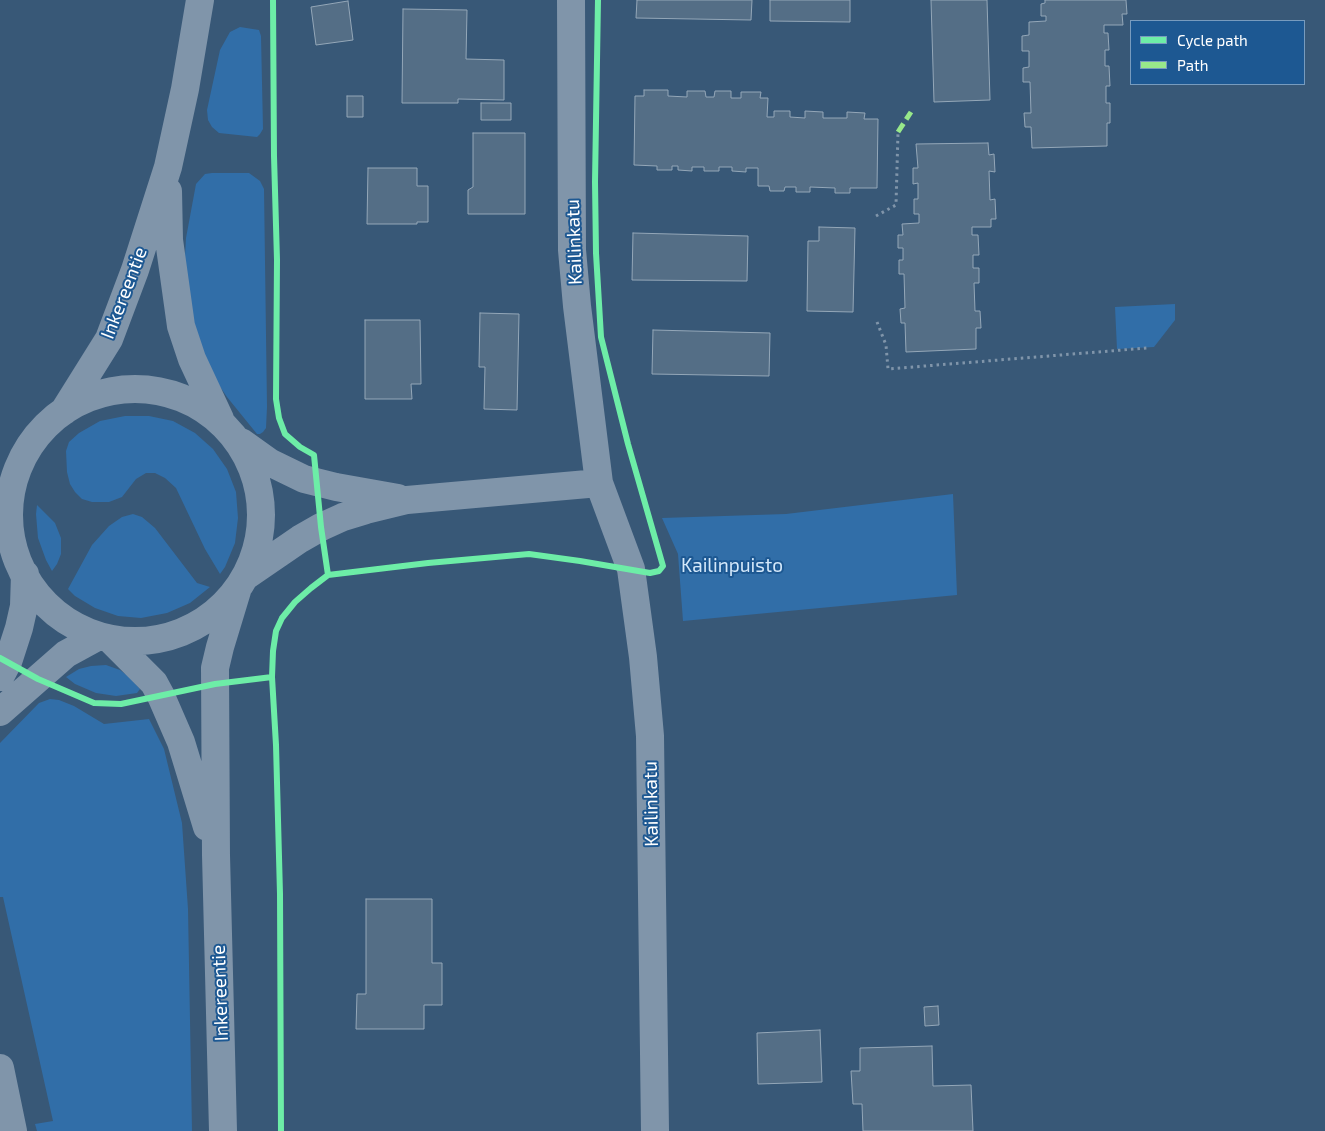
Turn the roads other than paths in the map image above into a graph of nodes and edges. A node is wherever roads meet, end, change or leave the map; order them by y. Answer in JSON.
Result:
{"nodes":[{"id":1,"x":200,"y":0,"type":"edge"},
{"id":2,"x":571,"y":0,"type":"edge"},
{"id":3,"x":168,"y":167,"type":"junction"},
{"id":4,"x":64,"y":411,"type":"junction"},
{"id":5,"x":42,"y":431,"type":"junction"},
{"id":6,"x":230,"y":431,"type":"junction"},
{"id":7,"x":0,"y":464,"type":"edge"},
{"id":8,"x":599,"y":483,"type":"junction"},
{"id":9,"x":407,"y":500,"type":"junction"},
{"id":10,"x":14,"y":561,"type":"edge"},
{"id":11,"x":242,"y":583,"type":"junction"},
{"id":12,"x":104,"y":637,"type":"junction"},
{"id":13,"x":0,"y":678,"type":"edge"},
{"id":14,"x":0,"y":712,"type":"edge"},
{"id":15,"x":216,"y":855,"type":"junction"},
{"id":16,"x":0,"y":1068,"type":"edge"},
{"id":17,"x":13,"y":1131,"type":"edge"},
{"id":18,"x":223,"y":1131,"type":"edge"},
{"id":19,"x":655,"y":1131,"type":"edge"}],
"edges":[{"from":1,"to":3,"type":"street","name":"Inkereentie"},
{"from":2,"to":8,"type":"street","name":"Kailinkatu"},
{"from":3,"to":4,"type":"street","name":"Inkereentie"},
{"from":3,"to":6,"type":"street","name":"Inkereentie"},
{"from":4,"to":5,"type":"street"},
{"from":4,"to":6,"type":"street"},
{"from":5,"to":7,"type":"street"},
{"from":5,"to":10,"type":"street"},
{"from":6,"to":9,"type":"street"},
{"from":6,"to":11,"type":"street","name":"Inkereentie"},
{"from":8,"to":9,"type":"street"},
{"from":8,"to":19,"type":"street","name":"Kailinkatu"},
{"from":9,"to":11,"type":"street"},
{"from":10,"to":12,"type":"street"},
{"from":10,"to":13,"type":"street"},
{"from":11,"to":12,"type":"street"},
{"from":11,"to":15,"type":"street","name":"Inkereentie"},
{"from":12,"to":14,"type":"street"},
{"from":12,"to":15,"type":"street","name":"Inkereentie"},
{"from":15,"to":18,"type":"street","name":"Inkereentie"},
{"from":16,"to":17,"type":"street"}]}
